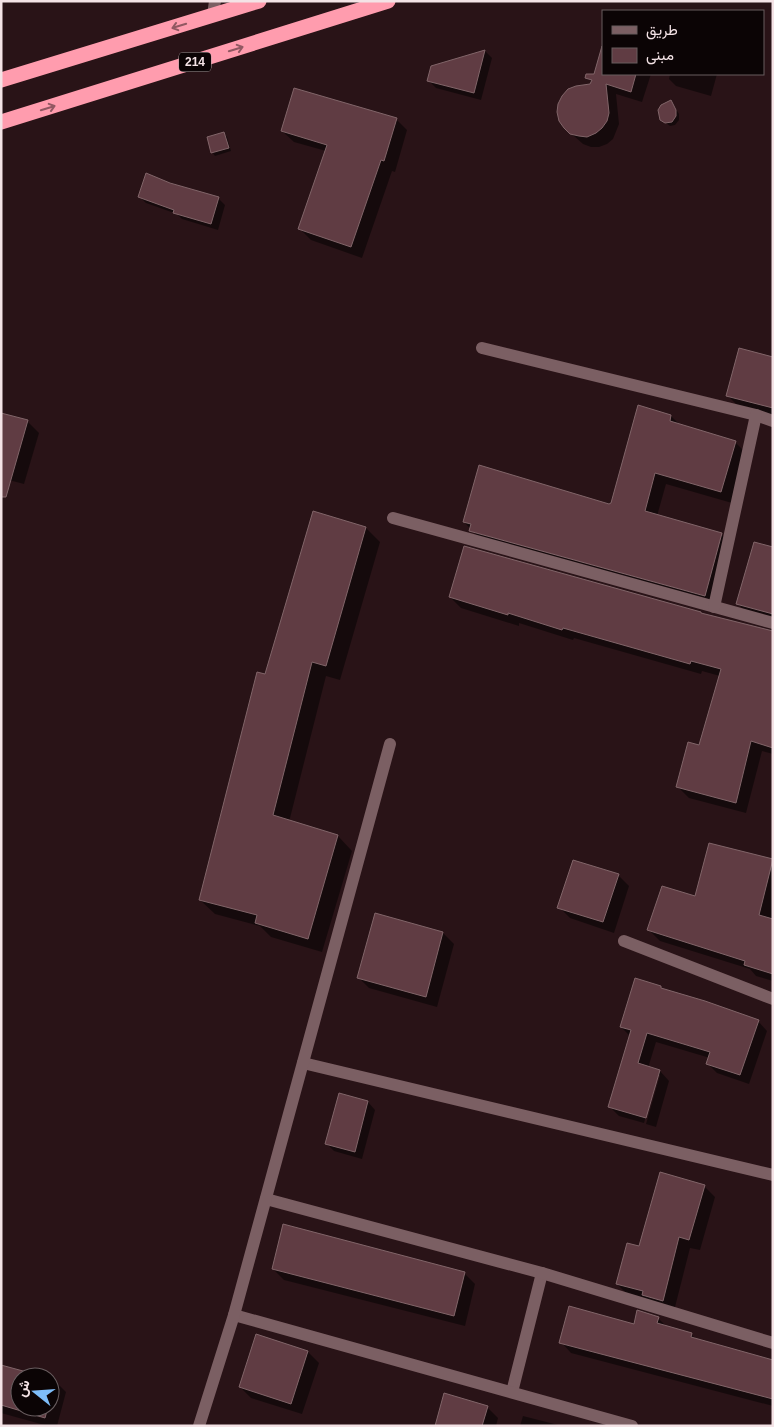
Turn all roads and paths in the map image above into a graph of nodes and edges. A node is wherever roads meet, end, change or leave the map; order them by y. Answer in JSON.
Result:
{"nodes":[{"id":1,"x":259,"y":1,"type":"edge"},
{"id":2,"x":388,"y":1,"type":"edge"},
{"id":3,"x":214,"y":8,"type":"edge"},
{"id":4,"x":1,"y":80,"type":"edge"},
{"id":5,"x":1,"y":122,"type":"edge"},
{"id":6,"x":482,"y":348,"type":"dead end"},
{"id":7,"x":756,"y":415,"type":"junction"},
{"id":8,"x":773,"y":421,"type":"edge"},
{"id":9,"x":393,"y":518,"type":"dead end"},
{"id":10,"x":714,"y":607,"type":"junction"},
{"id":11,"x":773,"y":623,"type":"edge"},
{"id":12,"x":390,"y":744,"type":"dead end"},
{"id":13,"x":624,"y":941,"type":"dead end"},
{"id":14,"x":773,"y":999,"type":"edge"},
{"id":15,"x":303,"y":1063,"type":"junction"},
{"id":16,"x":773,"y":1175,"type":"edge"},
{"id":17,"x":266,"y":1199,"type":"junction"},
{"id":18,"x":542,"y":1273,"type":"junction"},
{"id":19,"x":234,"y":1314,"type":"junction"},
{"id":20,"x":773,"y":1343,"type":"edge"},
{"id":21,"x":512,"y":1392,"type":"junction"},
{"id":22,"x":199,"y":1426,"type":"edge"},
{"id":23,"x":632,"y":1426,"type":"edge"}],
"edges":[{"from":1,"to":3,"type":"highway"},
{"from":5,"to":2,"type":"highway","number":"214","one_way":true},
{"from":3,"to":4,"type":"highway","one_way":true},
{"from":6,"to":7,"type":"street"},
{"from":7,"to":8,"type":"street"},
{"from":7,"to":10,"type":"street"},
{"from":9,"to":10,"type":"street"},
{"from":10,"to":11,"type":"street"},
{"from":12,"to":15,"type":"street"},
{"from":13,"to":14,"type":"street"},
{"from":15,"to":16,"type":"street"},
{"from":15,"to":17,"type":"street"},
{"from":17,"to":18,"type":"street"},
{"from":17,"to":19,"type":"street"},
{"from":18,"to":20,"type":"street"},
{"from":18,"to":21,"type":"street"},
{"from":19,"to":21,"type":"street"},
{"from":19,"to":22,"type":"street"},
{"from":21,"to":23,"type":"street"}]}
